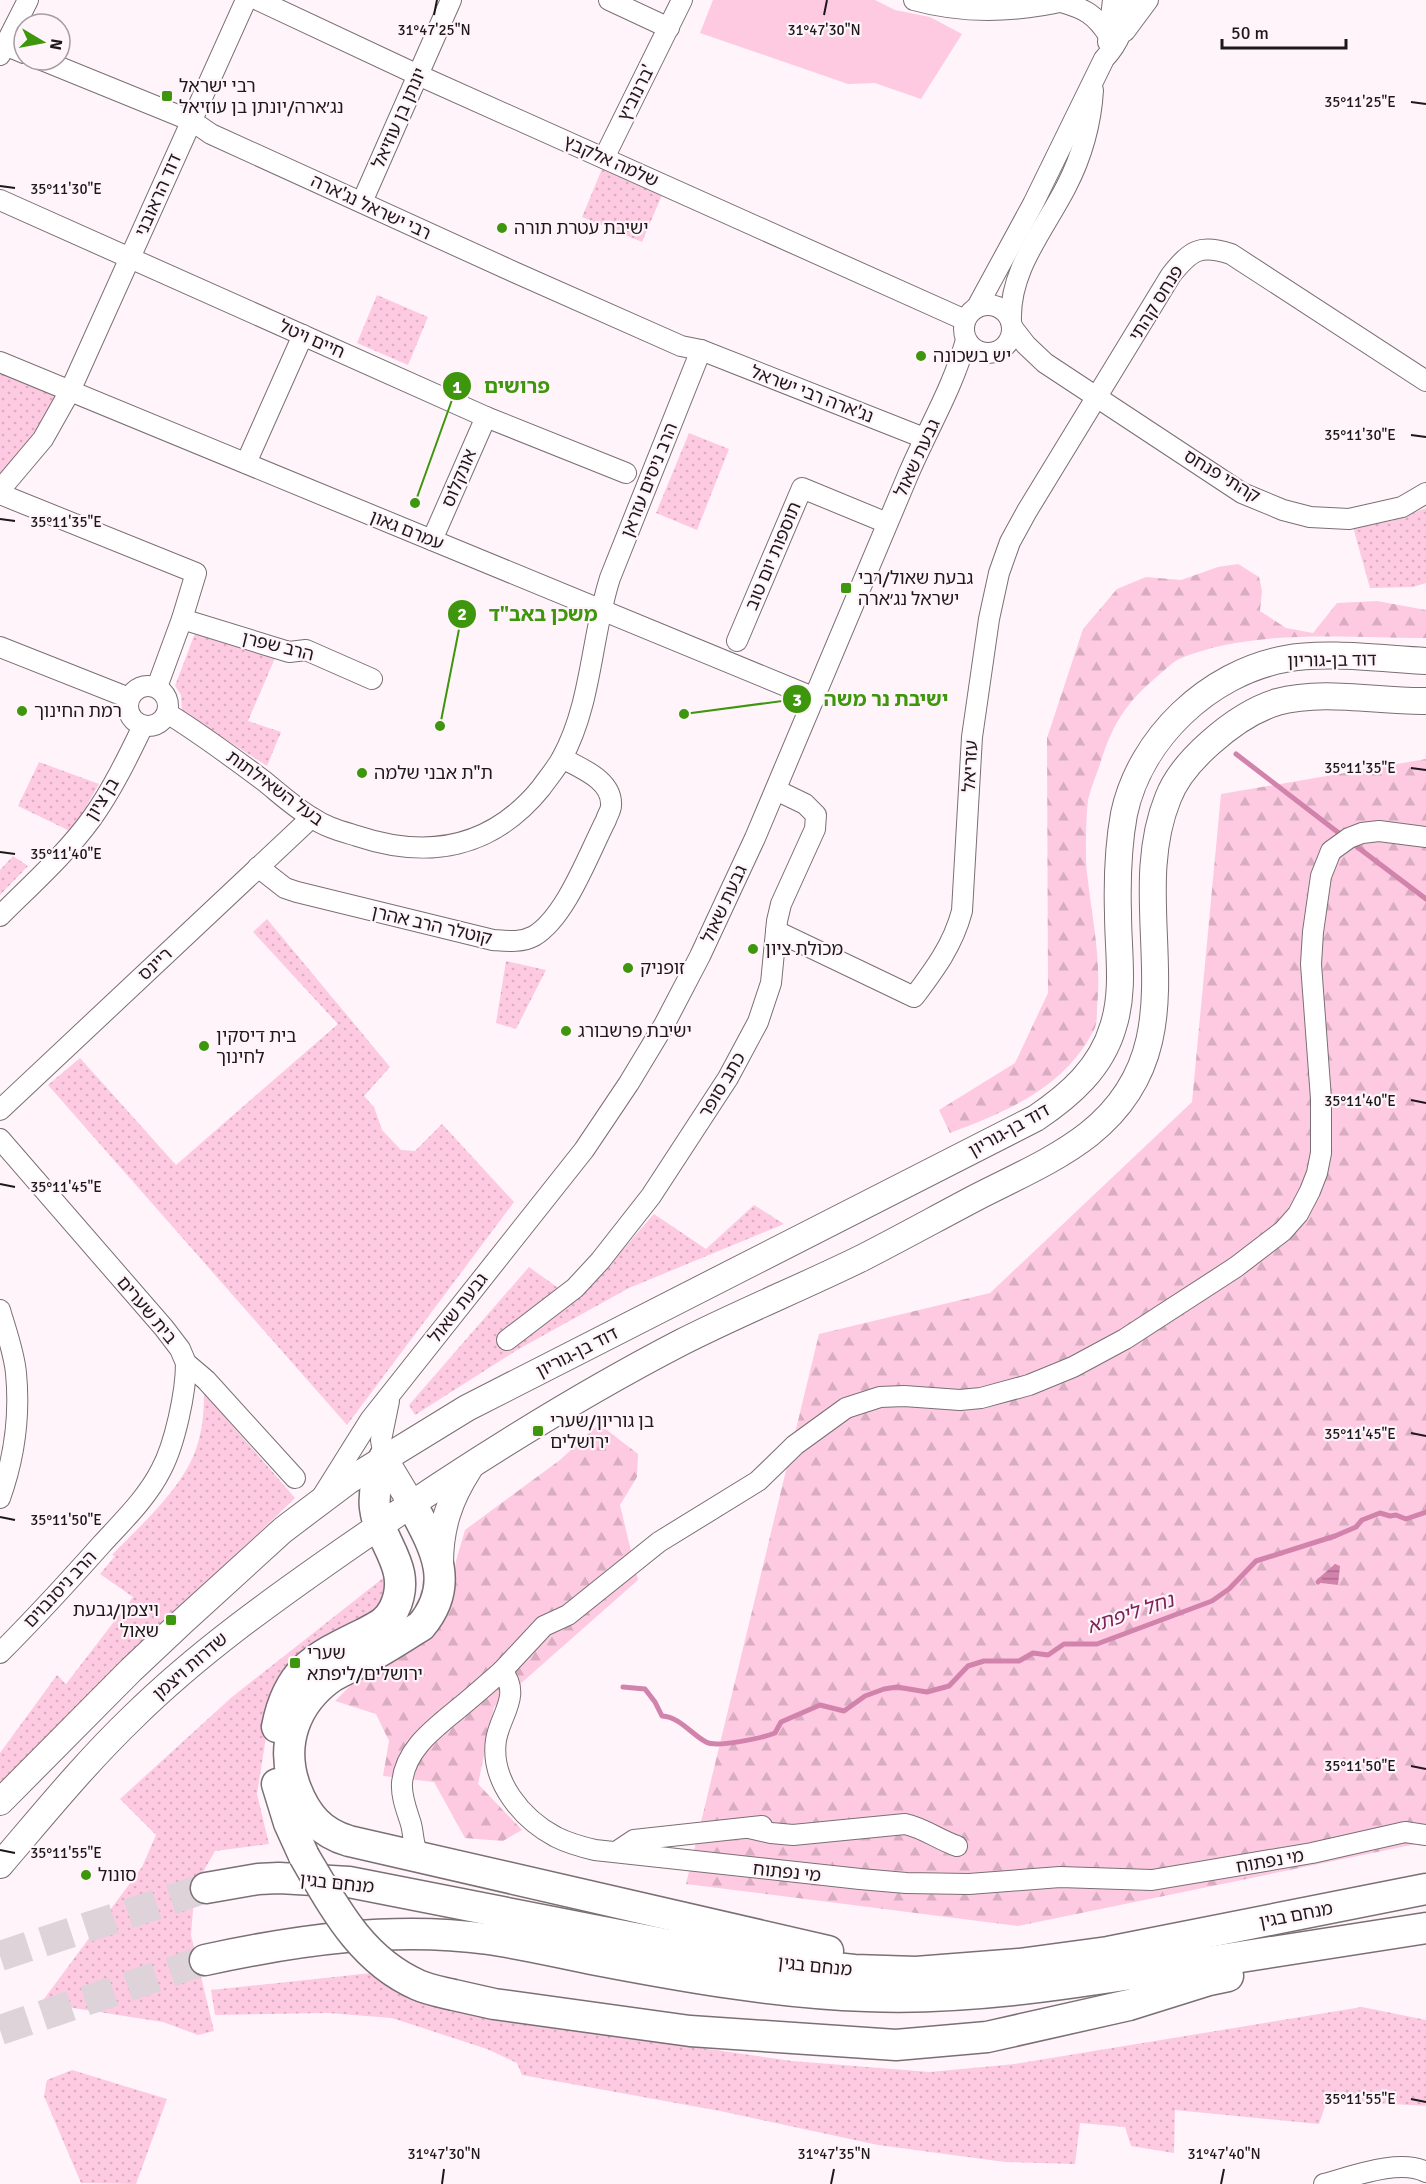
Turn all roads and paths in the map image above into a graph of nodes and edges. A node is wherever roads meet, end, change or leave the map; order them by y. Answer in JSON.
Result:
{"nodes":[{"id":1,"x":28,"y":0,"type":"edge"},
{"id":2,"x":246,"y":0,"type":"edge"},
{"id":3,"x":258,"y":0,"type":"edge"},
{"id":4,"x":451,"y":0,"type":"edge"},
{"id":5,"x":609,"y":0,"type":"edge"},
{"id":6,"x":682,"y":0,"type":"edge"},
{"id":7,"x":914,"y":0,"type":"edge"},
{"id":8,"x":1113,"y":0,"type":"edge"},
{"id":9,"x":1129,"y":0,"type":"edge"},
{"id":10,"x":1148,"y":0,"type":"edge"},
{"id":11,"x":1064,"y":1,"type":"edge"},
{"id":12,"x":669,"y":28,"type":"junction"},
{"id":13,"x":1114,"y":37,"type":"junction"},
{"id":14,"x":1,"y":47,"type":"edge"},
{"id":15,"x":72,"y":72,"type":"edge"},
{"id":16,"x":418,"y":75,"type":"junction"},
{"id":17,"x":1094,"y":79,"type":"junction"},
{"id":18,"x":192,"y":121,"type":"junction"},
{"id":19,"x":604,"y":158,"type":"junction"},
{"id":20,"x":0,"y":200,"type":"edge"},
{"id":21,"x":362,"y":202,"type":"junction"},
{"id":22,"x":1033,"y":204,"type":"junction"},
{"id":23,"x":1040,"y":233,"type":"junction"},
{"id":24,"x":130,"y":258,"type":"junction"},
{"id":25,"x":971,"y":314,"type":"junction"},
{"id":26,"x":1011,"y":324,"type":"junction"},
{"id":27,"x":303,"y":335,"type":"junction"},
{"id":28,"x":966,"y":340,"type":"junction"},
{"id":29,"x":700,"y":350,"type":"junction"},
{"id":30,"x":996,"y":352,"type":"junction"},
{"id":31,"x":0,"y":362,"type":"edge"},
{"id":32,"x":1045,"y":363,"type":"junction"},
{"id":33,"x":1426,"y":381,"type":"edge"},
{"id":34,"x":70,"y":391,"type":"junction"},
{"id":35,"x":947,"y":396,"type":"junction"},
{"id":36,"x":1098,"y":398,"type":"junction"},
{"id":37,"x":486,"y":417,"type":"junction"},
{"id":38,"x":924,"y":438,"type":"junction"},
{"id":39,"x":246,"y":464,"type":"junction"},
{"id":40,"x":626,"y":473,"type":"dead end"},
{"id":41,"x":0,"y":492,"type":"edge"},
{"id":42,"x":1426,"y":493,"type":"edge"},
{"id":43,"x":887,"y":523,"type":"junction"},
{"id":44,"x":432,"y":540,"type":"junction"},
{"id":45,"x":601,"y":610,"type":"junction"},
{"id":46,"x":182,"y":619,"type":"junction"},
{"id":47,"x":737,"y":641,"type":"dead end"},
{"id":48,"x":0,"y":647,"type":"edge"},
{"id":49,"x":1426,"y":661,"type":"edge"},
{"id":50,"x":372,"y":679,"type":"dead end"},
{"id":51,"x":157,"y":687,"type":"junction"},
{"id":52,"x":129,"y":698,"type":"junction"},
{"id":53,"x":815,"y":698,"type":"junction"},
{"id":54,"x":1426,"y":701,"type":"edge"},
{"id":55,"x":167,"y":713,"type":"junction"},
{"id":56,"x":143,"y":726,"type":"junction"},
{"id":57,"x":562,"y":758,"type":"junction"},
{"id":58,"x":776,"y":790,"type":"junction"},
{"id":59,"x":311,"y":818,"type":"junction"},
{"id":60,"x":1426,"y":837,"type":"edge"},
{"id":61,"x":258,"y":867,"type":"junction"},
{"id":62,"x":0,"y":916,"type":"edge"},
{"id":63,"x":776,"y":931,"type":"junction"},
{"id":64,"x":0,"y":1110,"type":"edge"},
{"id":65,"x":0,"y":1139,"type":"edge"},
{"id":66,"x":0,"y":1310,"type":"edge"},
{"id":67,"x":507,"y":1340,"type":"dead end"},
{"id":68,"x":186,"y":1363,"type":"junction"},
{"id":69,"x":393,"y":1390,"type":"junction"},
{"id":70,"x":384,"y":1458,"type":"junction"},
{"id":71,"x":473,"y":1462,"type":"junction"},
{"id":72,"x":295,"y":1478,"type":"dead end"},
{"id":73,"x":0,"y":1498,"type":"edge"},
{"id":74,"x":411,"y":1503,"type":"junction"},
{"id":75,"x":316,"y":1504,"type":"junction"},
{"id":76,"x":379,"y":1526,"type":"junction"},
{"id":77,"x":440,"y":1568,"type":"junction"},
{"id":78,"x":0,"y":1653,"type":"edge"},
{"id":79,"x":502,"y":1671,"type":"junction"},
{"id":80,"x":0,"y":1802,"type":"edge"},
{"id":81,"x":774,"y":1825,"type":"dead end"},
{"id":82,"x":749,"y":1828,"type":"junction"},
{"id":83,"x":1426,"y":1835,"type":"edge"},
{"id":84,"x":957,"y":1846,"type":"dead end"},
{"id":85,"x":413,"y":1852,"type":"junction"},
{"id":86,"x":616,"y":1852,"type":"junction"},
{"id":87,"x":0,"y":1865,"type":"edge"},
{"id":88,"x":206,"y":1888,"type":"tunnel mouth"},
{"id":89,"x":1426,"y":1889,"type":"edge"},
{"id":90,"x":1426,"y":1929,"type":"edge"},
{"id":91,"x":205,"y":1960,"type":"tunnel mouth"},
{"id":92,"x":916,"y":1972,"type":"junction"},
{"id":93,"x":1426,"y":2172,"type":"edge"},
{"id":94,"x":1324,"y":2184,"type":"edge"}],
"edges":[{"from":1,"to":14,"type":"street"},
{"from":2,"to":18,"type":"street","name":"דוד הראובני"},
{"from":3,"to":16,"type":"street","name":"שלמה אלקבץ"},
{"from":4,"to":16,"type":"street","name":"יונתן בן עוזיאל"},
{"from":5,"to":12,"type":"street"},
{"from":6,"to":12,"type":"street","name":"ברנוביץ'"},
{"from":7,"to":11,"type":"street"},
{"from":8,"to":13,"type":"street"},
{"from":9,"to":13,"type":"street"},
{"from":10,"to":13,"type":"street"},
{"from":11,"to":13,"type":"street"},
{"from":12,"to":19,"type":"street","name":"ברנוביץ'"},
{"from":13,"to":17,"type":"street"},
{"from":15,"to":18,"type":"street","name":"רבי ישראל נג'ארה"},
{"from":16,"to":19,"type":"street","name":"שלמה אלקבץ"},
{"from":16,"to":21,"type":"street","name":"יונתן בן עוזיאל"},
{"from":17,"to":22,"type":"street"},
{"from":17,"to":23,"type":"street"},
{"from":18,"to":21,"type":"street","name":"רבי ישראל נג'ארה"},
{"from":18,"to":24,"type":"street","name":"דוד הראובני"},
{"from":19,"to":25,"type":"street","name":"שלמה אלקבץ"},
{"from":20,"to":24,"type":"street","name":"חיים ויטל"},
{"from":21,"to":29,"type":"street","name":"רבי ישראל נג'ארה"},
{"from":22,"to":23,"type":"street"},
{"from":22,"to":25,"type":"street"},
{"from":23,"to":26,"type":"street"},
{"from":24,"to":27,"type":"street","name":"חיים ויטל"},
{"from":24,"to":34,"type":"street","name":"דוד הראובני"},
{"from":25,"to":26,"type":"street"},
{"from":25,"to":28,"type":"street"},
{"from":26,"to":30,"type":"street"},
{"from":26,"to":32,"type":"street"},
{"from":27,"to":37,"type":"street","name":"חיים ויטל"},
{"from":27,"to":39,"type":"street"},
{"from":28,"to":30,"type":"street"},
{"from":28,"to":35,"type":"street","name":"גבעת שאול"},
{"from":29,"to":38,"type":"street","name":"נג'ארה רבי ישראל"},
{"from":29,"to":45,"type":"street","name":"הרב ניסים עזראן"},
{"from":30,"to":32,"type":"street"},
{"from":30,"to":35,"type":"street","name":"גבעת שאול"},
{"from":31,"to":34,"type":"street","name":"עמרם גאון"},
{"from":32,"to":36,"type":"street"},
{"from":33,"to":36,"type":"street","name":"פנחס קהתי"},
{"from":34,"to":39,"type":"street","name":"עמרם גאון"},
{"from":34,"to":41,"type":"street","name":"דוד הראובני"},
{"from":35,"to":38,"type":"street","name":"גבעת שאול"},
{"from":36,"to":42,"type":"street","name":"קהתי פנחס"},
{"from":36,"to":63,"type":"street","name":"עזריאל"},
{"from":37,"to":40,"type":"street","name":"חיים ויטל"},
{"from":37,"to":44,"type":"street","name":"אונקלוס"},
{"from":38,"to":43,"type":"street","name":"גבעת שאול"},
{"from":39,"to":44,"type":"street","name":"עמרם גאון"},
{"from":41,"to":46,"type":"street"},
{"from":43,"to":47,"type":"street","name":"תוספות יום טוב"},
{"from":43,"to":53,"type":"street","name":"גבעת שאול"},
{"from":44,"to":45,"type":"street","name":"עמרם גאון"},
{"from":45,"to":53,"type":"street","name":"עמרם גאון"},
{"from":45,"to":57,"type":"street","name":"בעל השאילתות"},
{"from":46,"to":50,"type":"street","name":"הרב שפרן"},
{"from":46,"to":51,"type":"street"},
{"from":48,"to":52,"type":"street"},
{"from":49,"to":70,"type":"main road","name":"דוד בן-גוריון"},
{"from":51,"to":52,"type":"street"},
{"from":51,"to":55,"type":"street"},
{"from":52,"to":56,"type":"street"},
{"from":53,"to":58,"type":"street","name":"גבעת שאול"},
{"from":54,"to":71,"type":"main road","name":"דוד בן-גוריון"},
{"from":55,"to":56,"type":"street"},
{"from":55,"to":59,"type":"street","name":"בעל השאילתות"},
{"from":56,"to":62,"type":"street","name":"בן ציון"},
{"from":57,"to":59,"type":"street","name":"בעל השאילתות"},
{"from":57,"to":61,"type":"street","name":"קוטלר הרב אהרן"},
{"from":58,"to":63,"type":"street","name":"כתב סופר"},
{"from":58,"to":69,"type":"street","name":"גבעת שאול"},
{"from":59,"to":61,"type":"street","name":"ריינס"},
{"from":60,"to":79,"type":"street"},
{"from":61,"to":64,"type":"street","name":"ריינס"},
{"from":63,"to":67,"type":"street","name":"כתב סופר"},
{"from":65,"to":68,"type":"street","name":"בית שערים"},
{"from":66,"to":73,"type":"street"},
{"from":68,"to":72,"type":"street","name":"בית שערים"},
{"from":68,"to":78,"type":"street","name":"הרב ניסנבוים"},
{"from":69,"to":70,"type":"street","name":"גבעת שאול"},
{"from":69,"to":75,"type":"street","name":"גבעת שאול"},
{"from":70,"to":74,"type":"main road","name":"גבעת שאול"},
{"from":70,"to":75,"type":"main road","name":"שדרות ויצמן"},
{"from":70,"to":76,"type":"highway"},
{"from":71,"to":74,"type":"main road","name":"דוד בן-גוריון"},
{"from":71,"to":77,"type":"main road"},
{"from":74,"to":76,"type":"main road","name":"שדרות ויצמן"},
{"from":74,"to":77,"type":"highway"},
{"from":75,"to":80,"type":"main road","name":"שדרות ויצמן"},
{"from":76,"to":87,"type":"main road","name":"שדרות ויצמן"},
{"from":76,"to":90,"type":"highway","bridge":true},
{"from":77,"to":85,"type":"highway"},
{"from":79,"to":85,"type":"street"},
{"from":79,"to":86,"type":"street","name":"מי נפתוח"},
{"from":81,"to":82,"type":"street"},
{"from":82,"to":84,"type":"street"},
{"from":82,"to":86,"type":"street"},
{"from":83,"to":86,"type":"street","name":"מי נפתוח"},
{"from":85,"to":92,"type":"highway"},
{"from":88,"to":92,"type":"highway","name":"מנחם בגין"},
{"from":89,"to":92,"type":"highway","name":"מנחם בגין"},
{"from":90,"to":91,"type":"highway","name":"מנחם בגין"},
{"from":93,"to":94,"type":"street"}]}
